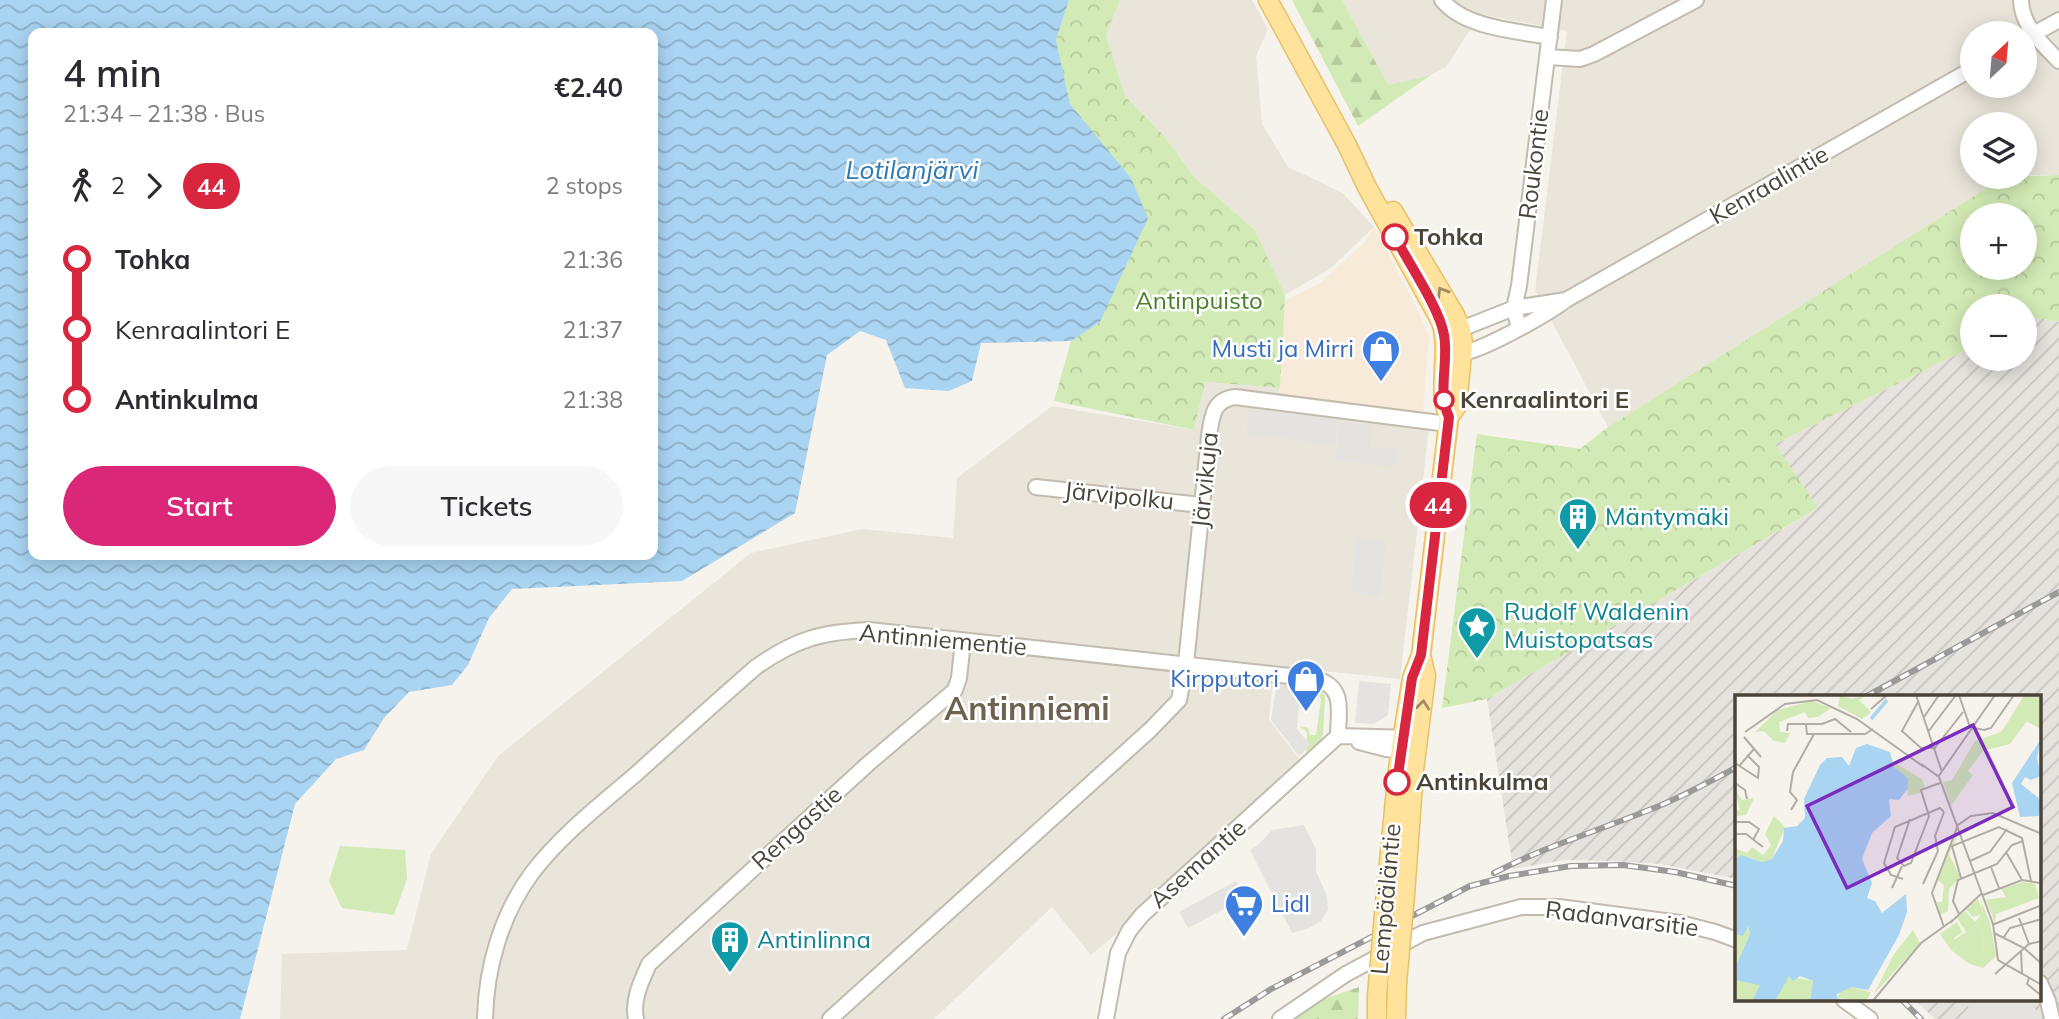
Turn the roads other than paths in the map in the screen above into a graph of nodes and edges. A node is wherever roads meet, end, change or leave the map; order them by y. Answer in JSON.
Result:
{"nodes":[{"id":1,"x":1268,"y":0,"type":"edge"},
{"id":2,"x":1442,"y":0,"type":"edge"},
{"id":3,"x":1554,"y":0,"type":"edge"},
{"id":4,"x":1696,"y":0,"type":"edge"},
{"id":5,"x":2021,"y":0,"type":"edge"},
{"id":6,"x":2059,"y":20,"type":"edge"},
{"id":7,"x":2024,"y":21,"type":"edge"},
{"id":8,"x":2037,"y":32,"type":"edge"},
{"id":9,"x":1550,"y":37,"type":"junction"},
{"id":10,"x":2037,"y":43,"type":"edge"},
{"id":11,"x":1548,"y":57,"type":"junction"},
{"id":12,"x":2059,"y":61,"type":"edge"},
{"id":13,"x":1960,"y":76,"type":"edge"},
{"id":14,"x":1347,"y":145,"type":"junction"},
{"id":15,"x":1566,"y":300,"type":"junction"},
{"id":16,"x":1514,"y":308,"type":"junction"},
{"id":17,"x":1519,"y":328,"type":"junction"},
{"id":18,"x":1461,"y":329,"type":"junction"},
{"id":19,"x":1454,"y":354,"type":"junction"},
{"id":20,"x":1448,"y":420,"type":"junction"},
{"id":21,"x":1036,"y":487,"type":"dead end"},
{"id":22,"x":1201,"y":505,"type":"junction"},
{"id":23,"x":963,"y":641,"type":"junction"},
{"id":24,"x":1186,"y":664,"type":"junction"},
{"id":25,"x":1338,"y":736,"type":"junction"},
{"id":26,"x":1408,"y":742,"type":"junction"},
{"id":27,"x":1735,"y":939,"type":"edge"},
{"id":28,"x":2042,"y":988,"type":"edge"},
{"id":29,"x":1847,"y":1002,"type":"edge"},
{"id":30,"x":474,"y":1019,"type":"edge"},
{"id":31,"x":485,"y":1019,"type":"edge"},
{"id":32,"x":636,"y":1019,"type":"edge"},
{"id":33,"x":830,"y":1019,"type":"edge"},
{"id":34,"x":1107,"y":1019,"type":"edge"},
{"id":35,"x":1280,"y":1019,"type":"edge"},
{"id":36,"x":1377,"y":1019,"type":"edge"},
{"id":37,"x":1396,"y":1019,"type":"edge"},
{"id":38,"x":1870,"y":1019,"type":"edge"},
{"id":39,"x":2052,"y":1019,"type":"edge"}],
"edges":[{"from":1,"to":14,"type":"main road","name":"Lempääläntie"},
{"from":2,"to":9,"type":"street"},
{"from":3,"to":9,"type":"street","name":"Roukontie"},
{"from":4,"to":11,"type":"street"},
{"from":5,"to":7,"type":"street"},
{"from":6,"to":8,"type":"street"},
{"from":9,"to":11,"type":"street","name":"Roukontie"},
{"from":10,"to":12,"type":"street"},
{"from":11,"to":16,"type":"street","name":"Roukontie"},
{"from":13,"to":15,"type":"street","name":"Kenraalintie"},
{"from":18,"to":14,"type":"main road","name":"Lempääläntie","one_way":true},
{"from":14,"to":19,"type":"main road","name":"Lempääläntie"},
{"from":15,"to":16,"type":"street","name":"Kenraalintie"},
{"from":15,"to":17,"type":"street","name":"Kenraalintie"},
{"from":16,"to":17,"type":"street","name":"Roukontie"},
{"from":16,"to":18,"type":"street","name":"Kenraalintie"},
{"from":17,"to":19,"type":"street","name":"Kenraalintie"},
{"from":18,"to":19,"type":"main road","name":"Lempääläntie"},
{"from":19,"to":20,"type":"main road","name":"Lempääläntie"},
{"from":20,"to":22,"type":"street","name":"Järvikuja"},
{"from":20,"to":26,"type":"main road","name":"Lempääläntie"},
{"from":21,"to":22,"type":"street","name":"Järvipolku"},
{"from":22,"to":24,"type":"street","name":"Järvikuja"},
{"from":23,"to":24,"type":"street","name":"Antinniementie"},
{"from":23,"to":31,"type":"street","name":"Antinniementie"},
{"from":23,"to":32,"type":"street","name":"Rengastie"},
{"from":24,"to":25,"type":"street","name":"Antinniementie"},
{"from":24,"to":33,"type":"street"},
{"from":25,"to":26,"type":"street"},
{"from":25,"to":34,"type":"street","name":"Asemantie"},
{"from":26,"to":36,"type":"main road","name":"Lempääläntie","bridge":true},
{"from":26,"to":37,"type":"main road","name":"Lempääläntie","bridge":true},
{"from":27,"to":35,"type":"street","name":"Radanvarsitie"},
{"from":28,"to":39,"type":"street"},
{"from":29,"to":38,"type":"street"},
{"from":30,"to":31,"type":"street"}]}
